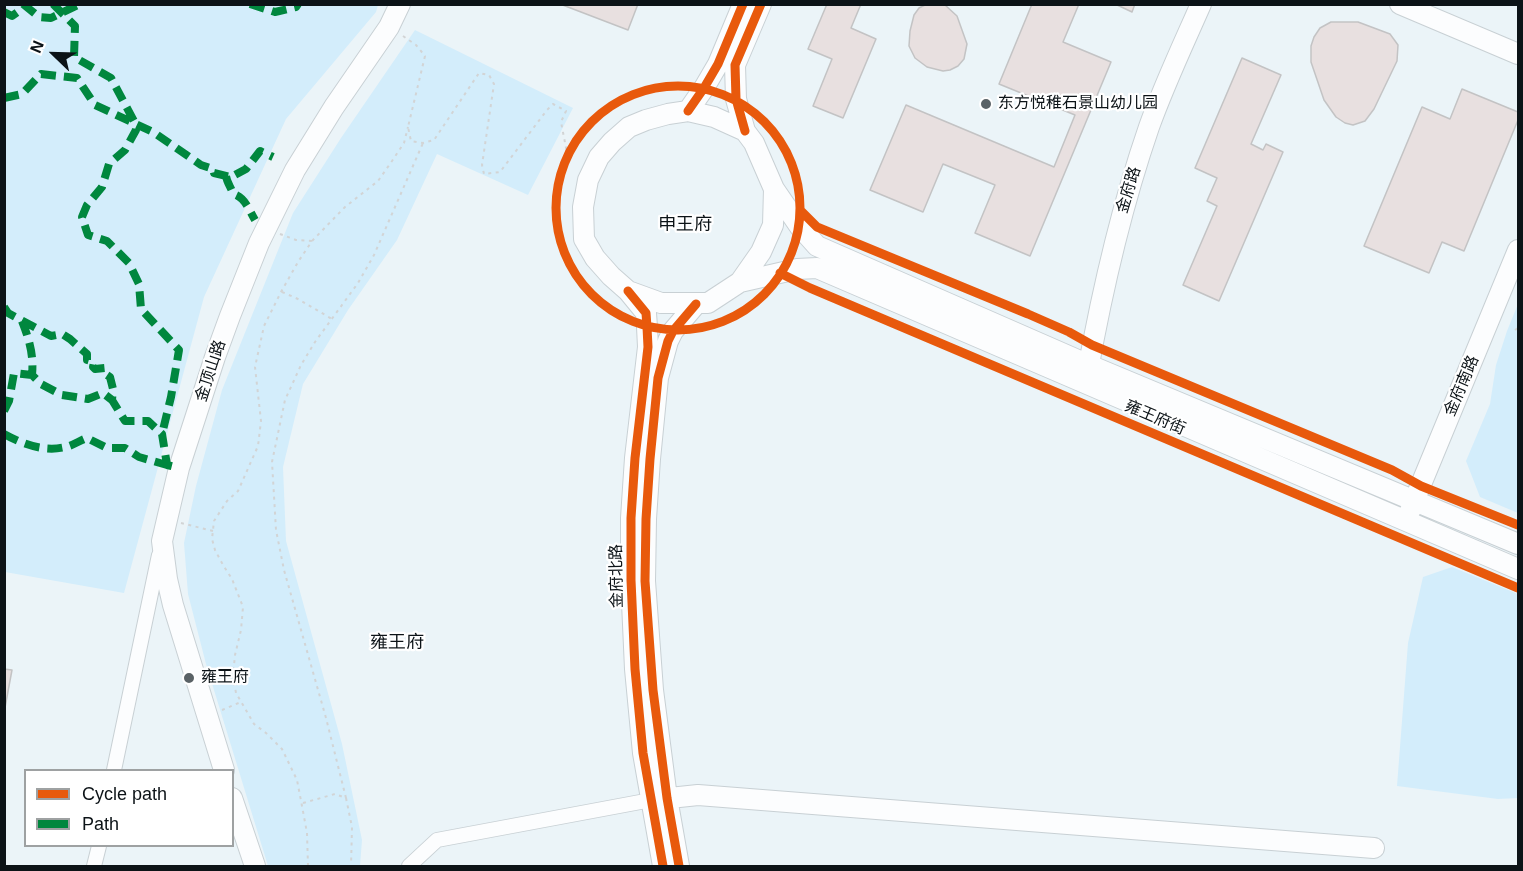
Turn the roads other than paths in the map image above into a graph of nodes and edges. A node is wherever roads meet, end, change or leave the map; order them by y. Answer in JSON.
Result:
{"nodes":[{"id":1,"x":400,"y":4,"type":"edge"},
{"id":2,"x":743,"y":4,"type":"edge"},
{"id":3,"x":761,"y":4,"type":"edge"},
{"id":4,"x":1201,"y":4,"type":"edge"},
{"id":5,"x":1400,"y":4,"type":"edge"},
{"id":6,"x":1518,"y":54,"type":"edge"},
{"id":7,"x":688,"y":111,"type":"junction"},
{"id":8,"x":745,"y":131,"type":"junction"},
{"id":9,"x":774,"y":189,"type":"junction"},
{"id":10,"x":1518,"y":250,"type":"edge"},
{"id":11,"x":740,"y":282,"type":"junction"},
{"id":12,"x":628,"y":291,"type":"junction"},
{"id":13,"x":696,"y":304,"type":"junction"},
{"id":14,"x":1088,"y":374,"type":"junction"},
{"id":15,"x":1415,"y":500,"type":"junction"},
{"id":16,"x":1406,"y":521,"type":"junction"},
{"id":17,"x":162,"y":541,"type":"junction"},
{"id":18,"x":1518,"y":544,"type":"edge"},
{"id":19,"x":1518,"y":569,"type":"edge"},
{"id":20,"x":114,"y":769,"type":"edge"},
{"id":21,"x":223,"y":769,"type":"edge"},
{"id":22,"x":659,"y":799,"type":"junction"},
{"id":23,"x":234,"y":804,"type":"edge"},
{"id":24,"x":99,"y":847,"type":"edge"},
{"id":25,"x":1374,"y":848,"type":"dead end"},
{"id":26,"x":94,"y":867,"type":"edge"},
{"id":27,"x":255,"y":867,"type":"edge"},
{"id":28,"x":409,"y":867,"type":"edge"},
{"id":29,"x":663,"y":867,"type":"edge"},
{"id":30,"x":679,"y":867,"type":"edge"}],
"edges":[{"from":1,"to":17,"type":"main road","name":"金顶山路"},
{"from":2,"to":7,"type":"main road"},
{"from":3,"to":8,"type":"main road"},
{"from":4,"to":14,"type":"main road","name":"金府路"},
{"from":5,"to":6,"type":"main road"},
{"from":7,"to":8,"type":"main road"},
{"from":7,"to":12,"type":"main road"},
{"from":8,"to":9,"type":"main road"},
{"from":9,"to":11,"type":"main road"},
{"from":9,"to":14,"type":"main road","name":"雍王府街"},
{"from":10,"to":15,"type":"main road","name":"金府南路"},
{"from":11,"to":13,"type":"main road"},
{"from":11,"to":14,"type":"main road","name":"雍王府街"},
{"from":12,"to":13,"type":"main road"},
{"from":12,"to":22,"type":"main road","name":"金府北路"},
{"from":13,"to":22,"type":"main road","name":"金府北路"},
{"from":14,"to":15,"type":"main road","name":"雍王府街"},
{"from":14,"to":16,"type":"main road","name":"雍王府街"},
{"from":15,"to":16,"type":"main road","name":"金府南路"},
{"from":15,"to":18,"type":"main road","name":"雍王府街"},
{"from":16,"to":19,"type":"main road","name":"雍王府街"},
{"from":17,"to":20,"type":"street"},
{"from":17,"to":21,"type":"main road","name":"金顶山路"},
{"from":22,"to":25,"type":"main road"},
{"from":22,"to":28,"type":"street"},
{"from":22,"to":29,"type":"main road","name":"金府北路"},
{"from":22,"to":30,"type":"main road","name":"金府北路"},
{"from":23,"to":27,"type":"main road"},
{"from":24,"to":26,"type":"street"}]}
